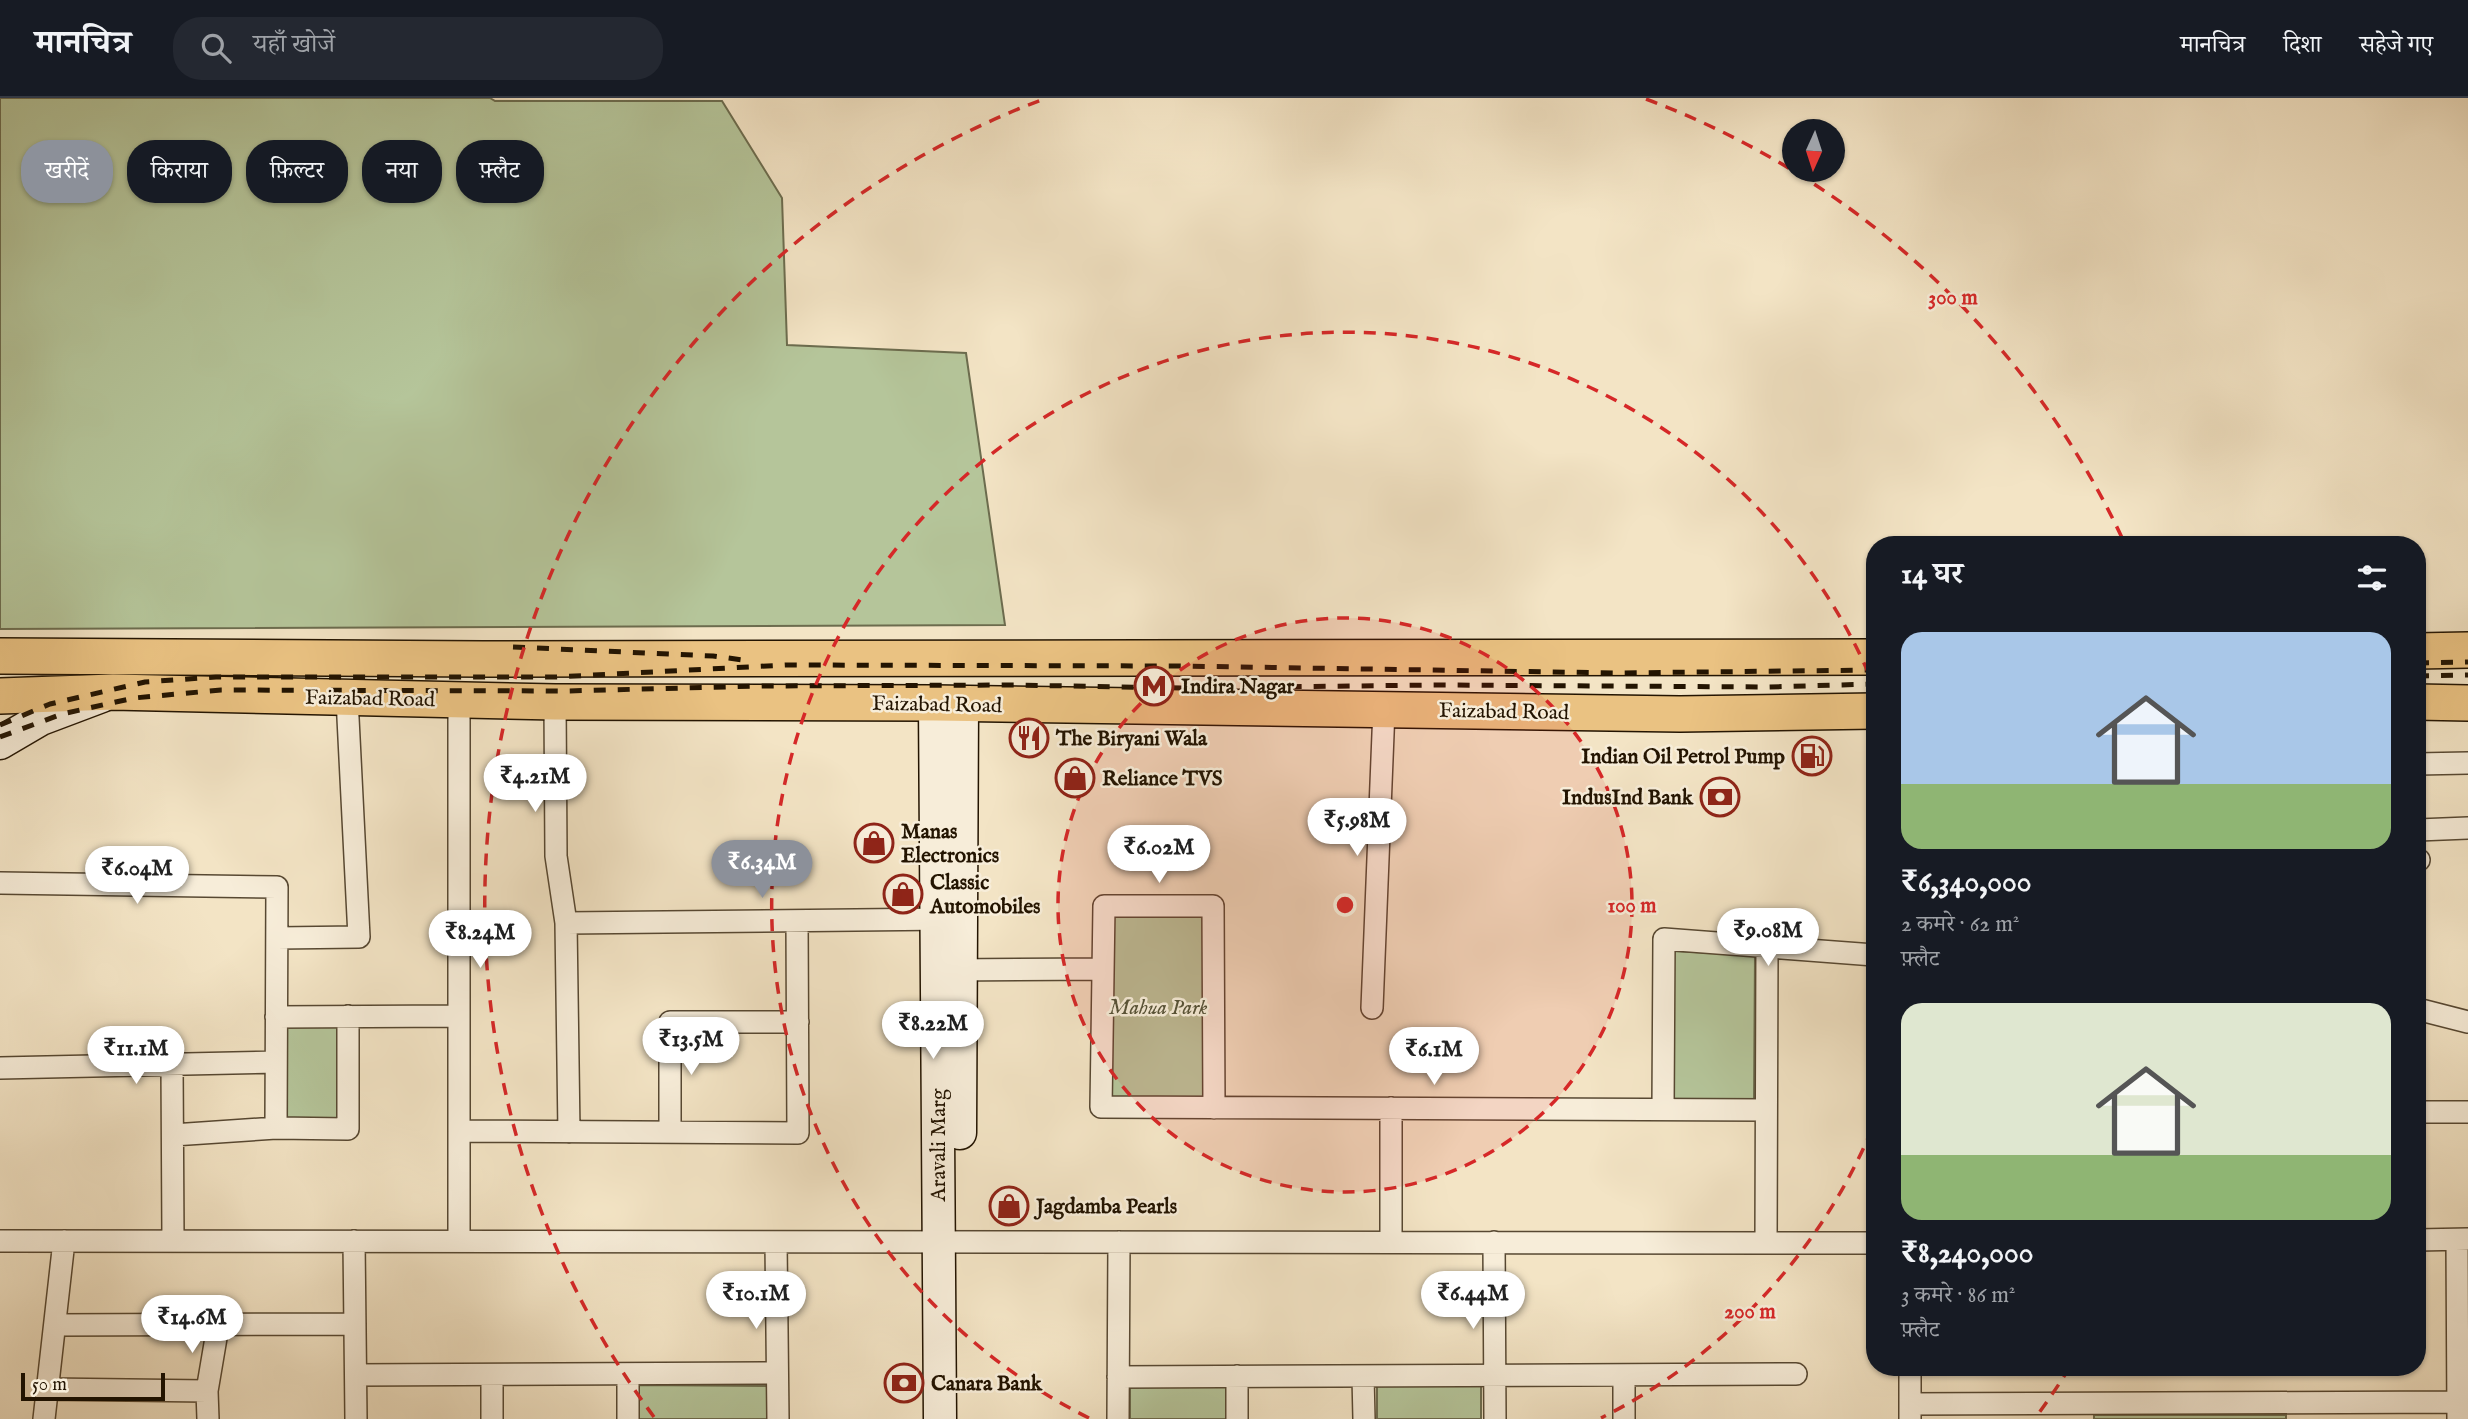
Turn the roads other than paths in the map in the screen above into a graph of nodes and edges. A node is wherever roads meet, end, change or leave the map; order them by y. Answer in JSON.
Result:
{"nodes":[{"id":1,"x":2468,"y":650,"type":"edge"},
{"id":2,"x":2426,"y":651,"type":"edge"},
{"id":3,"x":0,"y":656,"type":"edge"},
{"id":4,"x":1866,"y":657,"type":"edge"},
{"id":5,"x":113,"y":692,"type":"junction"},
{"id":6,"x":0,"y":696,"type":"edge"},
{"id":7,"x":347,"y":698,"type":"junction"},
{"id":8,"x":459,"y":699,"type":"junction"},
{"id":9,"x":555,"y":702,"type":"junction"},
{"id":10,"x":2426,"y":702,"type":"edge"},
{"id":11,"x":2468,"y":703,"type":"edge"},
{"id":12,"x":949,"y":704,"type":"junction"},
{"id":13,"x":1384,"y":709,"type":"junction"},
{"id":14,"x":1866,"y":712,"type":"edge"},
{"id":15,"x":0,"y":743,"type":"edge"},
{"id":16,"x":2468,"y":763,"type":"edge"},
{"id":17,"x":2426,"y":764,"type":"edge"},
{"id":18,"x":2468,"y":828,"type":"edge"},
{"id":19,"x":2426,"y":830,"type":"edge"},
{"id":20,"x":1,"y":887,"type":"edge"},
{"id":21,"x":948,"y":919,"type":"junction"},
{"id":22,"x":797,"y":921,"type":"junction"},
{"id":23,"x":566,"y":923,"type":"junction"},
{"id":24,"x":277,"y":938,"type":"junction"},
{"id":25,"x":1767,"y":947,"type":"junction"},
{"id":26,"x":1866,"y":954,"type":"edge"},
{"id":27,"x":948,"y":970,"type":"junction"},
{"id":28,"x":1103,"y":970,"type":"junction"},
{"id":29,"x":1372,"y":1008,"type":"dead end"},
{"id":30,"x":2426,"y":1011,"type":"edge"},
{"id":31,"x":348,"y":1016,"type":"junction"},
{"id":32,"x":459,"y":1016,"type":"junction"},
{"id":33,"x":276,"y":1017,"type":"junction"},
{"id":34,"x":797,"y":1022,"type":"junction"},
{"id":35,"x":2468,"y":1022,"type":"edge"},
{"id":36,"x":276,"y":1062,"type":"junction"},
{"id":37,"x":172,"y":1065,"type":"junction"},
{"id":38,"x":0,"y":1068,"type":"edge"},
{"id":39,"x":1214,"y":1108,"type":"junction"},
{"id":40,"x":1391,"y":1108,"type":"junction"},
{"id":41,"x":1663,"y":1110,"type":"junction"},
{"id":42,"x":1766,"y":1110,"type":"junction"},
{"id":43,"x":2426,"y":1112,"type":"edge"},
{"id":44,"x":2468,"y":1112,"type":"edge"},
{"id":45,"x":276,"y":1128,"type":"junction"},
{"id":46,"x":459,"y":1131,"type":"junction"},
{"id":47,"x":569,"y":1132,"type":"junction"},
{"id":48,"x":670,"y":1132,"type":"junction"},
{"id":49,"x":173,"y":1135,"type":"junction"},
{"id":50,"x":2426,"y":1240,"type":"edge"},
{"id":51,"x":2463,"y":1240,"type":"edge"},
{"id":52,"x":0,"y":1241,"type":"edge"},
{"id":53,"x":64,"y":1241,"type":"junction"},
{"id":54,"x":173,"y":1241,"type":"junction"},
{"id":55,"x":354,"y":1241,"type":"junction"},
{"id":56,"x":459,"y":1241,"type":"junction"},
{"id":57,"x":776,"y":1242,"type":"junction"},
{"id":58,"x":949,"y":1242,"type":"junction"},
{"id":59,"x":1119,"y":1242,"type":"junction"},
{"id":60,"x":1391,"y":1242,"type":"junction"},
{"id":61,"x":1494,"y":1242,"type":"junction"},
{"id":62,"x":1766,"y":1243,"type":"junction"},
{"id":63,"x":1866,"y":1243,"type":"edge"},
{"id":64,"x":355,"y":1324,"type":"junction"},
{"id":65,"x":55,"y":1325,"type":"junction"},
{"id":66,"x":218,"y":1326,"type":"junction"},
{"id":67,"x":777,"y":1373,"type":"junction"},
{"id":68,"x":628,"y":1374,"type":"junction"},
{"id":69,"x":1796,"y":1374,"type":"dead end"},
{"id":70,"x":356,"y":1375,"type":"junction"},
{"id":71,"x":492,"y":1375,"type":"junction"},
{"id":72,"x":1624,"y":1375,"type":"junction"},
{"id":73,"x":1237,"y":1376,"type":"junction"},
{"id":74,"x":1363,"y":1376,"type":"junction"},
{"id":75,"x":1494,"y":1376,"type":"junction"},
{"id":76,"x":1910,"y":1376,"type":"edge"},
{"id":77,"x":1118,"y":1377,"type":"junction"},
{"id":78,"x":48,"y":1389,"type":"junction"},
{"id":79,"x":207,"y":1391,"type":"junction"},
{"id":80,"x":1910,"y":1411,"type":"edge"},
{"id":81,"x":2082,"y":1411,"type":"edge"},
{"id":82,"x":2298,"y":1411,"type":"edge"},
{"id":83,"x":2458,"y":1411,"type":"edge"},
{"id":84,"x":44,"y":1419,"type":"edge"},
{"id":85,"x":208,"y":1419,"type":"edge"},
{"id":86,"x":356,"y":1419,"type":"edge"},
{"id":87,"x":492,"y":1419,"type":"edge"},
{"id":88,"x":628,"y":1419,"type":"edge"},
{"id":89,"x":778,"y":1419,"type":"edge"},
{"id":90,"x":940,"y":1419,"type":"edge"},
{"id":91,"x":960,"y":1419,"type":"edge"},
{"id":92,"x":1118,"y":1419,"type":"edge"},
{"id":93,"x":1237,"y":1419,"type":"edge"},
{"id":94,"x":1364,"y":1419,"type":"edge"},
{"id":95,"x":1494,"y":1419,"type":"edge"},
{"id":96,"x":1624,"y":1419,"type":"edge"}],
"edges":[{"from":1,"to":2,"type":"main road"},
{"from":3,"to":4,"type":"main road","name":"Faizabad Road"},
{"from":5,"to":6,"type":"main road","name":"Faizabad Road"},
{"from":5,"to":7,"type":"main road","name":"Faizabad Road"},
{"from":5,"to":15,"type":"street"},
{"from":7,"to":8,"type":"main road","name":"Faizabad Road"},
{"from":7,"to":24,"type":"street"},
{"from":8,"to":9,"type":"main road","name":"Faizabad Road"},
{"from":8,"to":32,"type":"street"},
{"from":9,"to":12,"type":"main road","name":"Faizabad Road"},
{"from":9,"to":23,"type":"street"},
{"from":10,"to":11,"type":"main road"},
{"from":12,"to":13,"type":"main road","name":"Faizabad Road"},
{"from":12,"to":21,"type":"street","name":"Aravali Marg"},
{"from":13,"to":14,"type":"main road","name":"Faizabad Road"},
{"from":13,"to":29,"type":"street"},
{"from":16,"to":17,"type":"street"},
{"from":18,"to":19,"type":"street"},
{"from":20,"to":24,"type":"street"},
{"from":21,"to":22,"type":"street"},
{"from":21,"to":27,"type":"street","name":"Aravali Marg"},
{"from":22,"to":23,"type":"street"},
{"from":22,"to":34,"type":"street"},
{"from":23,"to":47,"type":"street"},
{"from":24,"to":33,"type":"street"},
{"from":25,"to":26,"type":"street"},
{"from":25,"to":41,"type":"street"},
{"from":25,"to":42,"type":"street"},
{"from":27,"to":28,"type":"street"},
{"from":27,"to":58,"type":"street","name":"Aravali Marg"},
{"from":28,"to":39,"type":"street"},
{"from":28,"to":39,"type":"street"},
{"from":30,"to":35,"type":"street"},
{"from":31,"to":32,"type":"street"},
{"from":31,"to":33,"type":"street"},
{"from":31,"to":45,"type":"street"},
{"from":32,"to":46,"type":"street"},
{"from":33,"to":36,"type":"street"},
{"from":34,"to":48,"type":"street"},
{"from":34,"to":48,"type":"street"},
{"from":36,"to":37,"type":"street"},
{"from":36,"to":45,"type":"street"},
{"from":37,"to":38,"type":"street"},
{"from":37,"to":49,"type":"street"},
{"from":39,"to":40,"type":"street"},
{"from":40,"to":41,"type":"street"},
{"from":40,"to":60,"type":"street"},
{"from":41,"to":42,"type":"street"},
{"from":42,"to":62,"type":"street"},
{"from":43,"to":44,"type":"street"},
{"from":45,"to":49,"type":"street"},
{"from":46,"to":47,"type":"street"},
{"from":46,"to":56,"type":"street"},
{"from":47,"to":48,"type":"street"},
{"from":49,"to":54,"type":"street"},
{"from":50,"to":51,"type":"street"},
{"from":51,"to":83,"type":"street"},
{"from":52,"to":53,"type":"street"},
{"from":53,"to":54,"type":"street"},
{"from":53,"to":65,"type":"street"},
{"from":54,"to":55,"type":"street"},
{"from":55,"to":56,"type":"street"},
{"from":55,"to":64,"type":"street"},
{"from":56,"to":57,"type":"street"},
{"from":57,"to":58,"type":"street"},
{"from":57,"to":67,"type":"street"},
{"from":58,"to":59,"type":"street"},
{"from":58,"to":90,"type":"street","name":"Aravali Marg"},
{"from":58,"to":91,"type":"street","name":"Aravali Marg"},
{"from":59,"to":60,"type":"street"},
{"from":59,"to":77,"type":"street"},
{"from":60,"to":61,"type":"street"},
{"from":61,"to":62,"type":"street"},
{"from":61,"to":75,"type":"street"},
{"from":62,"to":63,"type":"street"},
{"from":64,"to":66,"type":"street"},
{"from":64,"to":70,"type":"street"},
{"from":65,"to":66,"type":"street"},
{"from":65,"to":78,"type":"street"},
{"from":66,"to":79,"type":"street"},
{"from":67,"to":68,"type":"street"},
{"from":67,"to":89,"type":"street"},
{"from":68,"to":71,"type":"street"},
{"from":68,"to":88,"type":"street"},
{"from":69,"to":72,"type":"street"},
{"from":70,"to":71,"type":"street"},
{"from":70,"to":86,"type":"street"},
{"from":71,"to":87,"type":"street"},
{"from":72,"to":75,"type":"street"},
{"from":72,"to":96,"type":"street"},
{"from":73,"to":74,"type":"street"},
{"from":73,"to":77,"type":"street"},
{"from":73,"to":93,"type":"street"},
{"from":74,"to":75,"type":"street"},
{"from":74,"to":94,"type":"street"},
{"from":75,"to":95,"type":"street"},
{"from":76,"to":80,"type":"street"},
{"from":77,"to":92,"type":"street"},
{"from":78,"to":79,"type":"street"},
{"from":78,"to":84,"type":"street"},
{"from":79,"to":85,"type":"street"},
{"from":80,"to":81,"type":"street"},
{"from":81,"to":82,"type":"street"},
{"from":82,"to":83,"type":"street"}]}
